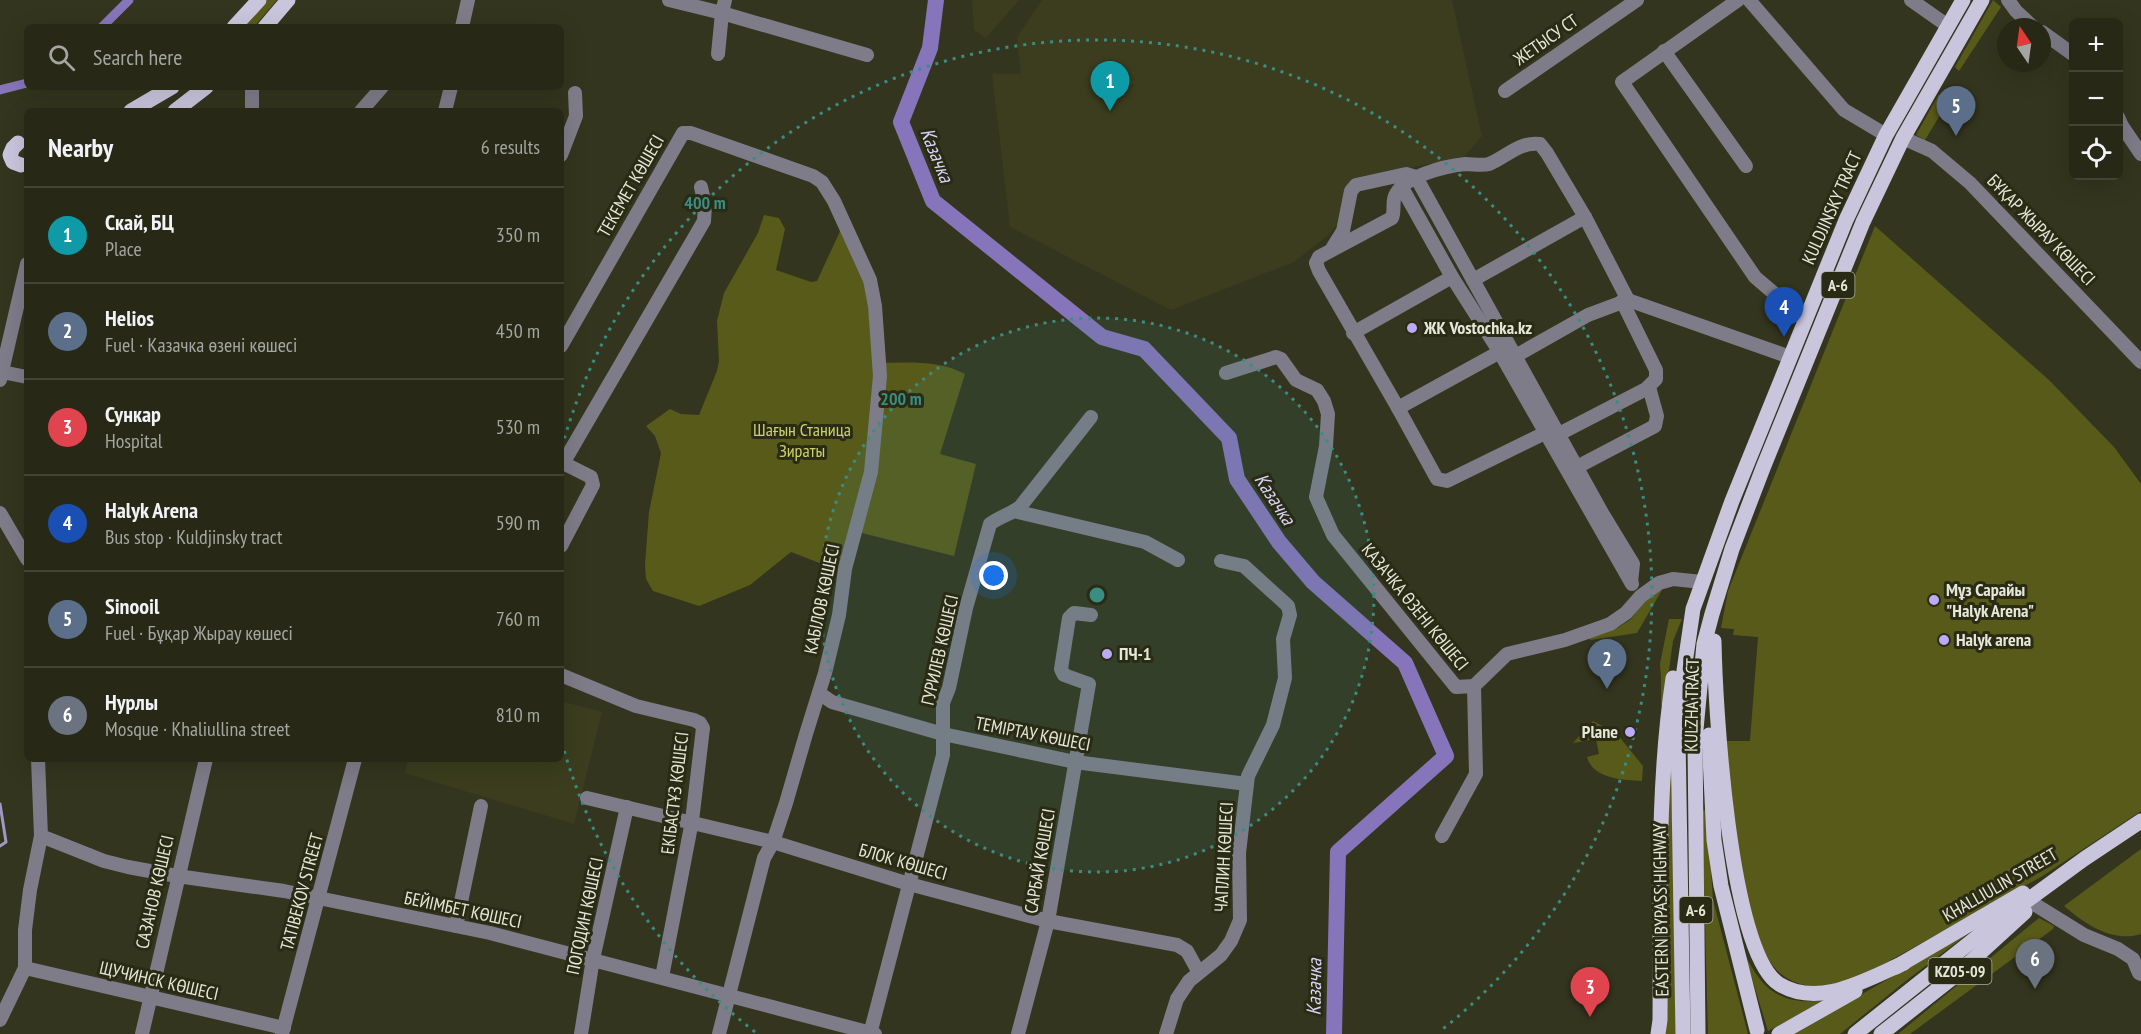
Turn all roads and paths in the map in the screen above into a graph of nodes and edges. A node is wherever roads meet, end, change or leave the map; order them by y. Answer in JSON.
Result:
{"nodes":[{"id":1,"x":259,"y":0,"type":"edge"},
{"id":2,"x":288,"y":0,"type":"edge"},
{"id":3,"x":468,"y":0,"type":"edge"},
{"id":4,"x":669,"y":0,"type":"edge"},
{"id":5,"x":1637,"y":0,"type":"edge"},
{"id":6,"x":1738,"y":0,"type":"edge"},
{"id":7,"x":1749,"y":0,"type":"edge"},
{"id":8,"x":1911,"y":0,"type":"edge"},
{"id":9,"x":1963,"y":0,"type":"edge"},
{"id":10,"x":1982,"y":0,"type":"edge"},
{"id":11,"x":2008,"y":0,"type":"edge"},
{"id":12,"x":724,"y":6,"type":"edge"},
{"id":13,"x":2023,"y":18,"type":"edge"},
{"id":14,"x":237,"y":24,"type":"edge"},
{"id":15,"x":268,"y":24,"type":"edge"},
{"id":16,"x":463,"y":24,"type":"edge"},
{"id":17,"x":1947,"y":26,"type":"junction"},
{"id":18,"x":2051,"y":39,"type":"edge"},
{"id":19,"x":1664,"y":51,"type":"junction"},
{"id":20,"x":2069,"y":52,"type":"edge"},
{"id":21,"x":718,"y":54,"type":"dead end"},
{"id":22,"x":867,"y":56,"type":"dead end"},
{"id":23,"x":167,"y":90,"type":"edge"},
{"id":24,"x":202,"y":90,"type":"edge"},
{"id":25,"x":252,"y":90,"type":"edge"},
{"id":26,"x":379,"y":90,"type":"edge"},
{"id":27,"x":451,"y":90,"type":"edge"},
{"id":28,"x":1505,"y":91,"type":"dead end"},
{"id":29,"x":575,"y":93,"type":"dead end"},
{"id":30,"x":135,"y":108,"type":"edge"},
{"id":31,"x":179,"y":108,"type":"edge"},
{"id":32,"x":252,"y":108,"type":"edge"},
{"id":33,"x":364,"y":108,"type":"edge"},
{"id":34,"x":446,"y":108,"type":"edge"},
{"id":35,"x":2122,"y":126,"type":"edge"},
{"id":36,"x":1886,"y":135,"type":"junction"},
{"id":37,"x":1903,"y":138,"type":"junction"},
{"id":38,"x":22,"y":142,"type":"edge"},
{"id":39,"x":0,"y":147,"type":"edge"},
{"id":40,"x":564,"y":147,"type":"edge"},
{"id":41,"x":2141,"y":154,"type":"edge"},
{"id":42,"x":24,"y":164,"type":"edge"},
{"id":43,"x":1746,"y":166,"type":"dead end"},
{"id":44,"x":0,"y":170,"type":"edge"},
{"id":45,"x":813,"y":176,"type":"joint"},
{"id":46,"x":1416,"y":177,"type":"junction"},
{"id":47,"x":1401,"y":186,"type":"junction"},
{"id":48,"x":701,"y":187,"type":"dead end"},
{"id":49,"x":1585,"y":217,"type":"junction"},
{"id":50,"x":1330,"y":250,"type":"junction"},
{"id":51,"x":24,"y":277,"type":"edge"},
{"id":52,"x":1452,"y":277,"type":"junction"},
{"id":53,"x":1473,"y":280,"type":"junction"},
{"id":54,"x":1625,"y":301,"type":"junction"},
{"id":55,"x":1804,"y":320,"type":"junction"},
{"id":56,"x":1353,"y":333,"type":"junction"},
{"id":57,"x":564,"y":341,"type":"edge"},
{"id":58,"x":1508,"y":354,"type":"junction"},
{"id":59,"x":1790,"y":357,"type":"junction"},
{"id":60,"x":2141,"y":362,"type":"edge"},
{"id":61,"x":1226,"y":373,"type":"dead end"},
{"id":62,"x":1,"y":376,"type":"edge"},
{"id":63,"x":24,"y":377,"type":"edge"},
{"id":64,"x":1649,"y":387,"type":"junction"},
{"id":65,"x":1398,"y":408,"type":"junction"},
{"id":66,"x":1091,"y":417,"type":"dead end"},
{"id":67,"x":1552,"y":433,"type":"junction"},
{"id":68,"x":1577,"y":467,"type":"junction"},
{"id":69,"x":1014,"y":511,"type":"junction"},
{"id":70,"x":0,"y":513,"type":"edge"},
{"id":71,"x":564,"y":540,"type":"edge"},
{"id":72,"x":24,"y":554,"type":"edge"},
{"id":73,"x":1178,"y":560,"type":"dead end"},
{"id":74,"x":1221,"y":561,"type":"dead end"},
{"id":75,"x":1631,"y":582,"type":"junction"},
{"id":76,"x":1702,"y":582,"type":"junction"},
{"id":77,"x":1722,"y":583,"type":"junction"},
{"id":78,"x":1641,"y":596,"type":"junction"},
{"id":79,"x":1693,"y":609,"type":"junction"},
{"id":80,"x":1091,"y":615,"type":"dead end"},
{"id":81,"x":1714,"y":641,"type":"junction"},
{"id":82,"x":564,"y":676,"type":"edge"},
{"id":83,"x":1474,"y":686,"type":"junction"},
{"id":84,"x":819,"y":693,"type":"junction"},
{"id":85,"x":943,"y":734,"type":"junction"},
{"id":86,"x":38,"y":762,"type":"edge"},
{"id":87,"x":205,"y":762,"type":"edge"},
{"id":88,"x":354,"y":762,"type":"edge"},
{"id":89,"x":1075,"y":762,"type":"junction"},
{"id":90,"x":1247,"y":784,"type":"junction"},
{"id":91,"x":1687,"y":786,"type":"junction"},
{"id":92,"x":587,"y":798,"type":"dead end"},
{"id":93,"x":481,"y":806,"type":"dead end"},
{"id":94,"x":627,"y":807,"type":"junction"},
{"id":95,"x":692,"y":821,"type":"junction"},
{"id":96,"x":2141,"y":821,"type":"edge"},
{"id":97,"x":41,"y":836,"type":"junction"},
{"id":98,"x":1442,"y":836,"type":"dead end"},
{"id":99,"x":774,"y":842,"type":"junction"},
{"id":100,"x":2084,"y":859,"type":"junction"},
{"id":101,"x":177,"y":876,"type":"junction"},
{"id":102,"x":909,"y":884,"type":"junction"},
{"id":103,"x":319,"y":899,"type":"junction"},
{"id":104,"x":2034,"y":904,"type":"junction"},
{"id":105,"x":1048,"y":921,"type":"junction"},
{"id":106,"x":456,"y":926,"type":"junction"},
{"id":107,"x":593,"y":959,"type":"junction"},
{"id":108,"x":1904,"y":963,"type":"junction"},
{"id":109,"x":25,"y":968,"type":"junction"},
{"id":110,"x":1198,"y":971,"type":"junction"},
{"id":111,"x":2141,"y":974,"type":"edge"},
{"id":112,"x":662,"y":977,"type":"junction"},
{"id":113,"x":729,"y":995,"type":"junction"},
{"id":114,"x":150,"y":996,"type":"junction"},
{"id":115,"x":0,"y":1020,"type":"edge"},
{"id":116,"x":1757,"y":1030,"type":"dead end"},
{"id":117,"x":283,"y":1031,"type":"edge"},
{"id":118,"x":142,"y":1034,"type":"edge"},
{"id":119,"x":581,"y":1034,"type":"edge"},
{"id":120,"x":719,"y":1034,"type":"edge"},
{"id":121,"x":872,"y":1034,"type":"edge"},
{"id":122,"x":1017,"y":1034,"type":"edge"},
{"id":123,"x":1166,"y":1034,"type":"edge"},
{"id":124,"x":1658,"y":1034,"type":"edge"},
{"id":125,"x":1683,"y":1034,"type":"edge"},
{"id":126,"x":1698,"y":1034,"type":"edge"},
{"id":127,"x":1779,"y":1034,"type":"edge"},
{"id":128,"x":1855,"y":1034,"type":"edge"},
{"id":129,"x":1881,"y":1034,"type":"edge"}],
"edges":[{"from":1,"to":14,"type":"main road"},
{"from":2,"to":15,"type":"main road"},
{"from":3,"to":16,"type":"street"},
{"from":4,"to":12,"type":"street"},
{"from":5,"to":28,"type":"street","name":"ЖЕТЫСУ СТ"},
{"from":6,"to":19,"type":"street"},
{"from":7,"to":36,"type":"street"},
{"from":8,"to":17,"type":"street"},
{"from":9,"to":17,"type":"main road","name":"KULDJINSKY TRACT","number":"A-6"},
{"from":10,"to":37,"type":"main road","name":"KULDJINSKY TRACT","number":"A-6"},
{"from":11,"to":13,"type":"street"},
{"from":12,"to":21,"type":"street"},
{"from":12,"to":22,"type":"street"},
{"from":17,"to":36,"type":"main road","name":"KULDJINSKY TRACT","number":"A-6"},
{"from":18,"to":20,"type":"street"},
{"from":19,"to":43,"type":"street"},
{"from":19,"to":55,"type":"street"},
{"from":23,"to":30,"type":"main road"},
{"from":24,"to":31,"type":"main road"},
{"from":25,"to":32,"type":"street"},
{"from":26,"to":33,"type":"street"},
{"from":27,"to":34,"type":"street"},
{"from":29,"to":40,"type":"street"},
{"from":35,"to":41,"type":"street"},
{"from":36,"to":55,"type":"main road","name":"KULDJINSKY TRACT","number":"A-6"},
{"from":37,"to":60,"type":"street","name":"БҰҚАР ЖЫРАУ КӨШЕСІ"},
{"from":37,"to":77,"type":"main road","name":"KULDJINSKY TRACT","number":"A-6"},
{"from":38,"to":39,"type":"main road"},
{"from":38,"to":42,"type":"main road"},
{"from":42,"to":44,"type":"main road"},
{"from":45,"to":57,"type":"street","name":"ТЕКЕМЕТ КӨШЕСІ"},
{"from":45,"to":84,"type":"street","name":"КАБІЛОВ КӨШЕСІ"},
{"from":46,"to":47,"type":"street"},
{"from":46,"to":49,"type":"street"},
{"from":46,"to":50,"type":"street"},
{"from":46,"to":53,"type":"street"},
{"from":47,"to":50,"type":"street"},
{"from":47,"to":52,"type":"street"},
{"from":48,"to":71,"type":"street"},
{"from":49,"to":53,"type":"street"},
{"from":49,"to":54,"type":"street"},
{"from":50,"to":56,"type":"street"},
{"from":51,"to":62,"type":"street"},
{"from":52,"to":56,"type":"street"},
{"from":52,"to":58,"type":"street"},
{"from":53,"to":58,"type":"street"},
{"from":54,"to":58,"type":"street"},
{"from":54,"to":59,"type":"street"},
{"from":54,"to":64,"type":"street"},
{"from":55,"to":59,"type":"main road","name":"KULDJINSKY TRACT","number":"A-6"},
{"from":56,"to":65,"type":"street"},
{"from":58,"to":65,"type":"street"},
{"from":58,"to":67,"type":"street"},
{"from":59,"to":76,"type":"main road","name":"KULDJINSKY TRACT","number":"A-6"},
{"from":61,"to":83,"type":"street","name":"КАЗАЧКА ӨЗЕНІ КӨШЕСІ"},
{"from":62,"to":63,"type":"street"},
{"from":64,"to":67,"type":"street"},
{"from":64,"to":68,"type":"street"},
{"from":65,"to":67,"type":"street"},
{"from":66,"to":69,"type":"street","name":"ГУРИЛЕВ КӨШЕСІ"},
{"from":67,"to":68,"type":"street"},
{"from":67,"to":75,"type":"street"},
{"from":68,"to":75,"type":"street"},
{"from":69,"to":73,"type":"street"},
{"from":69,"to":85,"type":"street","name":"ГУРИЛЕВ КӨШЕСІ"},
{"from":70,"to":72,"type":"street"},
{"from":74,"to":90,"type":"street","name":"ЧАПЛИН КӨШЕСІ"},
{"from":75,"to":78,"type":"street"},
{"from":76,"to":78,"type":"street","name":"КАЗАЧКА ӨЗЕНІ КӨШЕСІ"},
{"from":76,"to":79,"type":"main road","name":"KULDJINSKY TRACT","number":"A-6"},
{"from":77,"to":81,"type":"main road","name":"KULZHA TRACT"},
{"from":77,"to":91,"type":"main road","name":"KULZHA TRACT","number":"A-6"},
{"from":78,"to":83,"type":"street","name":"КАЗАЧКА ӨЗЕНІ КӨШЕСІ"},
{"from":79,"to":91,"type":"main road","number":"A-6"},
{"from":79,"to":124,"type":"main road"},
{"from":80,"to":89,"type":"street","name":"САРБАЙ КӨШЕСІ"},
{"from":81,"to":108,"type":"main road"},
{"from":81,"to":116,"type":"main road","name":"KULZHA TRACT"},
{"from":82,"to":95,"type":"street","name":"ЕКІБАСТҰЗ КӨШЕСІ"},
{"from":83,"to":98,"type":"street"},
{"from":84,"to":85,"type":"street","name":"ТЕМІРТАУ КӨШЕСІ"},
{"from":84,"to":99,"type":"street","name":"КАБІЛОВ КӨШЕСІ"},
{"from":85,"to":89,"type":"street","name":"ТЕМІРТАУ КӨШЕСІ"},
{"from":85,"to":102,"type":"street","name":"ГУРИЛЕВ КӨШЕСІ"},
{"from":86,"to":97,"type":"street"},
{"from":87,"to":101,"type":"street","name":"САЗАНОВ КӨШЕСІ"},
{"from":88,"to":103,"type":"street","name":"TATIBEKOV STREET"},
{"from":89,"to":90,"type":"street","name":"ТЕМІРТАУ КӨШЕСІ"},
{"from":89,"to":105,"type":"street","name":"САРБАЙ КӨШЕСІ"},
{"from":90,"to":110,"type":"street","name":"ЧАПЛИН КӨШЕСІ"},
{"from":91,"to":125,"type":"main road","name":"EASTERN BYPASS HIGHWAY","number":"A-6"},
{"from":91,"to":126,"type":"main road","name":"EASTERN BYPASS HIGHWAY","number":"A-6"},
{"from":92,"to":94,"type":"street","name":"БЛОК КӨШЕСІ"},
{"from":93,"to":106,"type":"street"},
{"from":94,"to":95,"type":"street","name":"БЛОК КӨШЕСІ"},
{"from":94,"to":107,"type":"street","name":"ПОГОДИН КӨШЕСІ"},
{"from":95,"to":99,"type":"street","name":"БЛОК КӨШЕСІ"},
{"from":95,"to":112,"type":"street","name":"ЕКІБАСТҰЗ КӨШЕСІ"},
{"from":96,"to":100,"type":"main road","number":"KZ05-09"},
{"from":97,"to":101,"type":"street","name":"БЕЙІМБЕТ КӨШЕСІ"},
{"from":97,"to":109,"type":"street"},
{"from":99,"to":102,"type":"street","name":"БЛОК КӨШЕСІ"},
{"from":99,"to":113,"type":"street","name":"КАБІЛОВ КӨШЕСІ"},
{"from":100,"to":104,"type":"main road","number":"KZ05-09"},
{"from":100,"to":108,"type":"main road","name":"KHALLIULIN STREET","number":"KZ05-09"},
{"from":100,"to":128,"type":"main road","name":"KHALLIULIN STREET"},
{"from":101,"to":103,"type":"street","name":"БЕЙІМБЕТ КӨШЕСІ"},
{"from":101,"to":114,"type":"street","name":"САЗАНОВ КӨШЕСІ"},
{"from":102,"to":105,"type":"street","name":"БЛОК КӨШЕСІ"},
{"from":102,"to":121,"type":"street","name":"ГУРИЛЕВ КӨШЕСІ"},
{"from":103,"to":106,"type":"street","name":"БЕЙІМБЕТ КӨШЕСІ"},
{"from":103,"to":117,"type":"street","name":"TATIBEKOV STREET"},
{"from":104,"to":111,"type":"street"},
{"from":104,"to":129,"type":"main road","number":"KZ05-09"},
{"from":105,"to":110,"type":"street","name":"БЛОК КӨШЕСІ"},
{"from":105,"to":122,"type":"street","name":"САРБАЙ КӨШЕСІ"},
{"from":106,"to":107,"type":"street","name":"БЕЙІМБЕТ КӨШЕСІ"},
{"from":107,"to":112,"type":"street","name":"БЕЙІМБЕТ КӨШЕСІ"},
{"from":107,"to":119,"type":"street","name":"ПОГОДИН КӨШЕСІ"},
{"from":108,"to":127,"type":"main road","name":"KHALLIULIN STREET","number":"KZ05-09"},
{"from":109,"to":114,"type":"street","name":"ЩУЧИНСК КӨШЕСІ"},
{"from":109,"to":115,"type":"street"},
{"from":110,"to":123,"type":"street","name":"ЧАПЛИН КӨШЕСІ"},
{"from":112,"to":113,"type":"street","name":"БЕЙІМБЕТ КӨШЕСІ"},
{"from":113,"to":120,"type":"street","name":"КАБІЛОВ КӨШЕСІ"},
{"from":113,"to":121,"type":"street","name":"БЕЙІМБЕТ КӨШЕСІ"},
{"from":114,"to":117,"type":"street","name":"ЩУЧИНСК КӨШЕСІ"},
{"from":114,"to":118,"type":"street","name":"САЗАНОВ КӨШЕСІ"}]}
